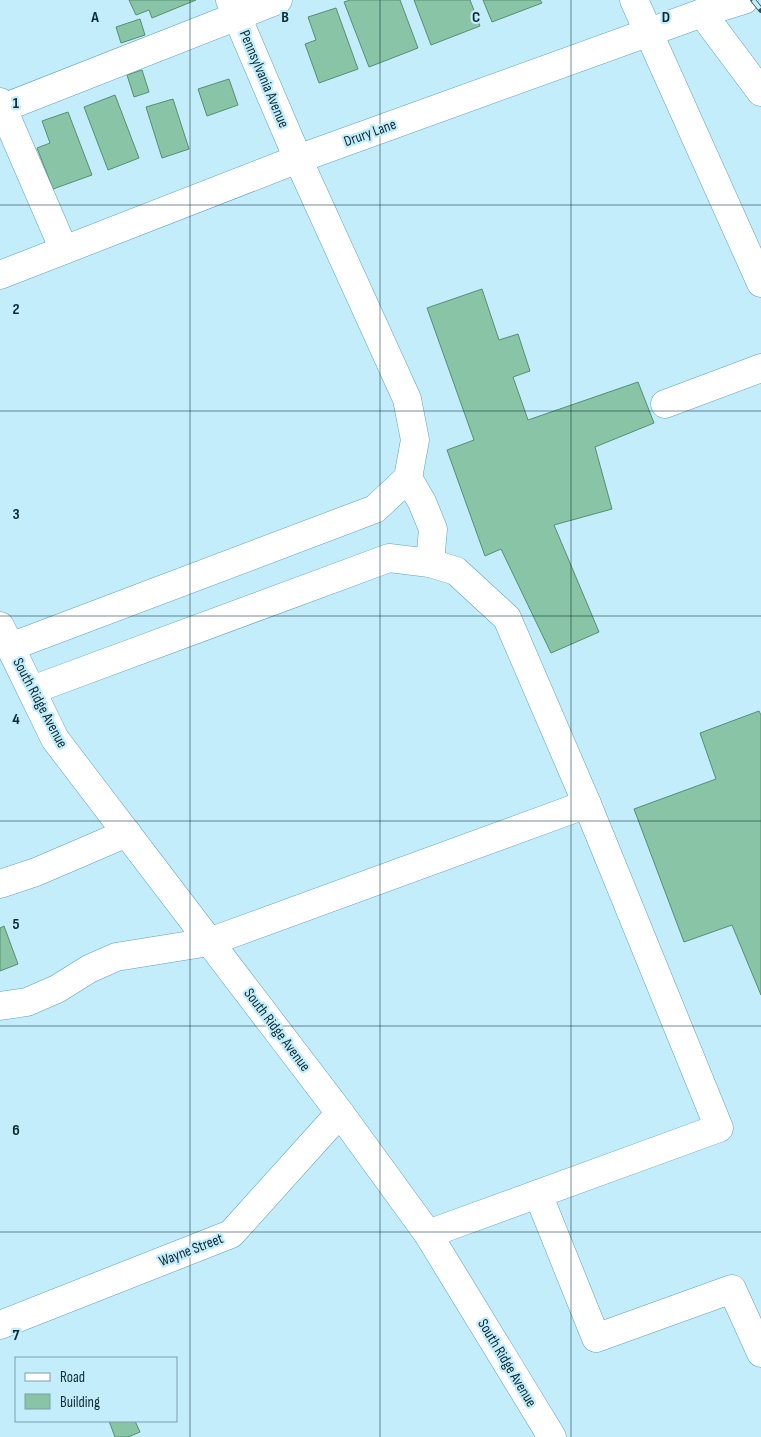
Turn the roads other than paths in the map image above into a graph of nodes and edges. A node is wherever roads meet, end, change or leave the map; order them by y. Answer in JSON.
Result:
{"nodes":[{"id":1,"x":278,"y":0,"type":"edge"},
{"id":2,"x":634,"y":0,"type":"edge"},
{"id":3,"x":744,"y":0,"type":"edge"},
{"id":4,"x":233,"y":8,"type":"edge"},
{"id":5,"x":702,"y":13,"type":"junction"},
{"id":6,"x":648,"y":32,"type":"junction"},
{"id":7,"x":761,"y":92,"type":"edge"},
{"id":8,"x":1,"y":105,"type":"edge"},
{"id":9,"x":298,"y":159,"type":"junction"},
{"id":10,"x":64,"y":250,"type":"junction"},
{"id":11,"x":0,"y":275,"type":"edge"},
{"id":12,"x":761,"y":283,"type":"edge"},
{"id":13,"x":761,"y":368,"type":"edge"},
{"id":14,"x":665,"y":404,"type":"dead end"},
{"id":15,"x":408,"y":478,"type":"junction"},
{"id":16,"x":430,"y":563,"type":"junction"},
{"id":17,"x":5,"y":636,"type":"edge"},
{"id":18,"x":32,"y":690,"type":"junction"},
{"id":19,"x":587,"y":804,"type":"junction"},
{"id":20,"x":127,"y":833,"type":"junction"},
{"id":21,"x":0,"y":884,"type":"edge"},
{"id":22,"x":209,"y":942,"type":"junction"},
{"id":23,"x":0,"y":1006,"type":"edge"},
{"id":24,"x":340,"y":1113,"type":"junction"},
{"id":25,"x":538,"y":1194,"type":"junction"},
{"id":26,"x":428,"y":1234,"type":"junction"},
{"id":27,"x":0,"y":1324,"type":"edge"},
{"id":28,"x":761,"y":1353,"type":"edge"},
{"id":29,"x":552,"y":1437,"type":"edge"}],
"edges":[{"from":1,"to":4,"type":"street"},
{"from":2,"to":6,"type":"street"},
{"from":3,"to":5,"type":"street","name":"Drury Lane"},
{"from":4,"to":8,"type":"street"},
{"from":4,"to":9,"type":"street","name":"Pennsylvania Avenue"},
{"from":5,"to":6,"type":"street","name":"Drury Lane"},
{"from":5,"to":7,"type":"street"},
{"from":6,"to":9,"type":"street","name":"Drury Lane"},
{"from":6,"to":12,"type":"street"},
{"from":8,"to":10,"type":"street"},
{"from":9,"to":10,"type":"street","name":"Drury Lane"},
{"from":9,"to":15,"type":"street","name":"Pennsylvania Avenue"},
{"from":10,"to":11,"type":"street","name":"Drury Lane"},
{"from":13,"to":14,"type":"street"},
{"from":15,"to":16,"type":"street"},
{"from":15,"to":17,"type":"street"},
{"from":16,"to":18,"type":"street"},
{"from":16,"to":19,"type":"street"},
{"from":17,"to":18,"type":"street","name":"South Ridge Avenue"},
{"from":18,"to":20,"type":"street","name":"South Ridge Avenue"},
{"from":19,"to":22,"type":"street"},
{"from":19,"to":25,"type":"street"},
{"from":20,"to":21,"type":"street"},
{"from":20,"to":22,"type":"street","name":"South Ridge Avenue"},
{"from":22,"to":23,"type":"street"},
{"from":22,"to":24,"type":"street","name":"South Ridge Avenue"},
{"from":24,"to":26,"type":"street","name":"South Ridge Avenue"},
{"from":24,"to":27,"type":"street","name":"Wayne Street"},
{"from":25,"to":26,"type":"street"},
{"from":25,"to":28,"type":"street"},
{"from":26,"to":29,"type":"street","name":"South Ridge Avenue"}]}
